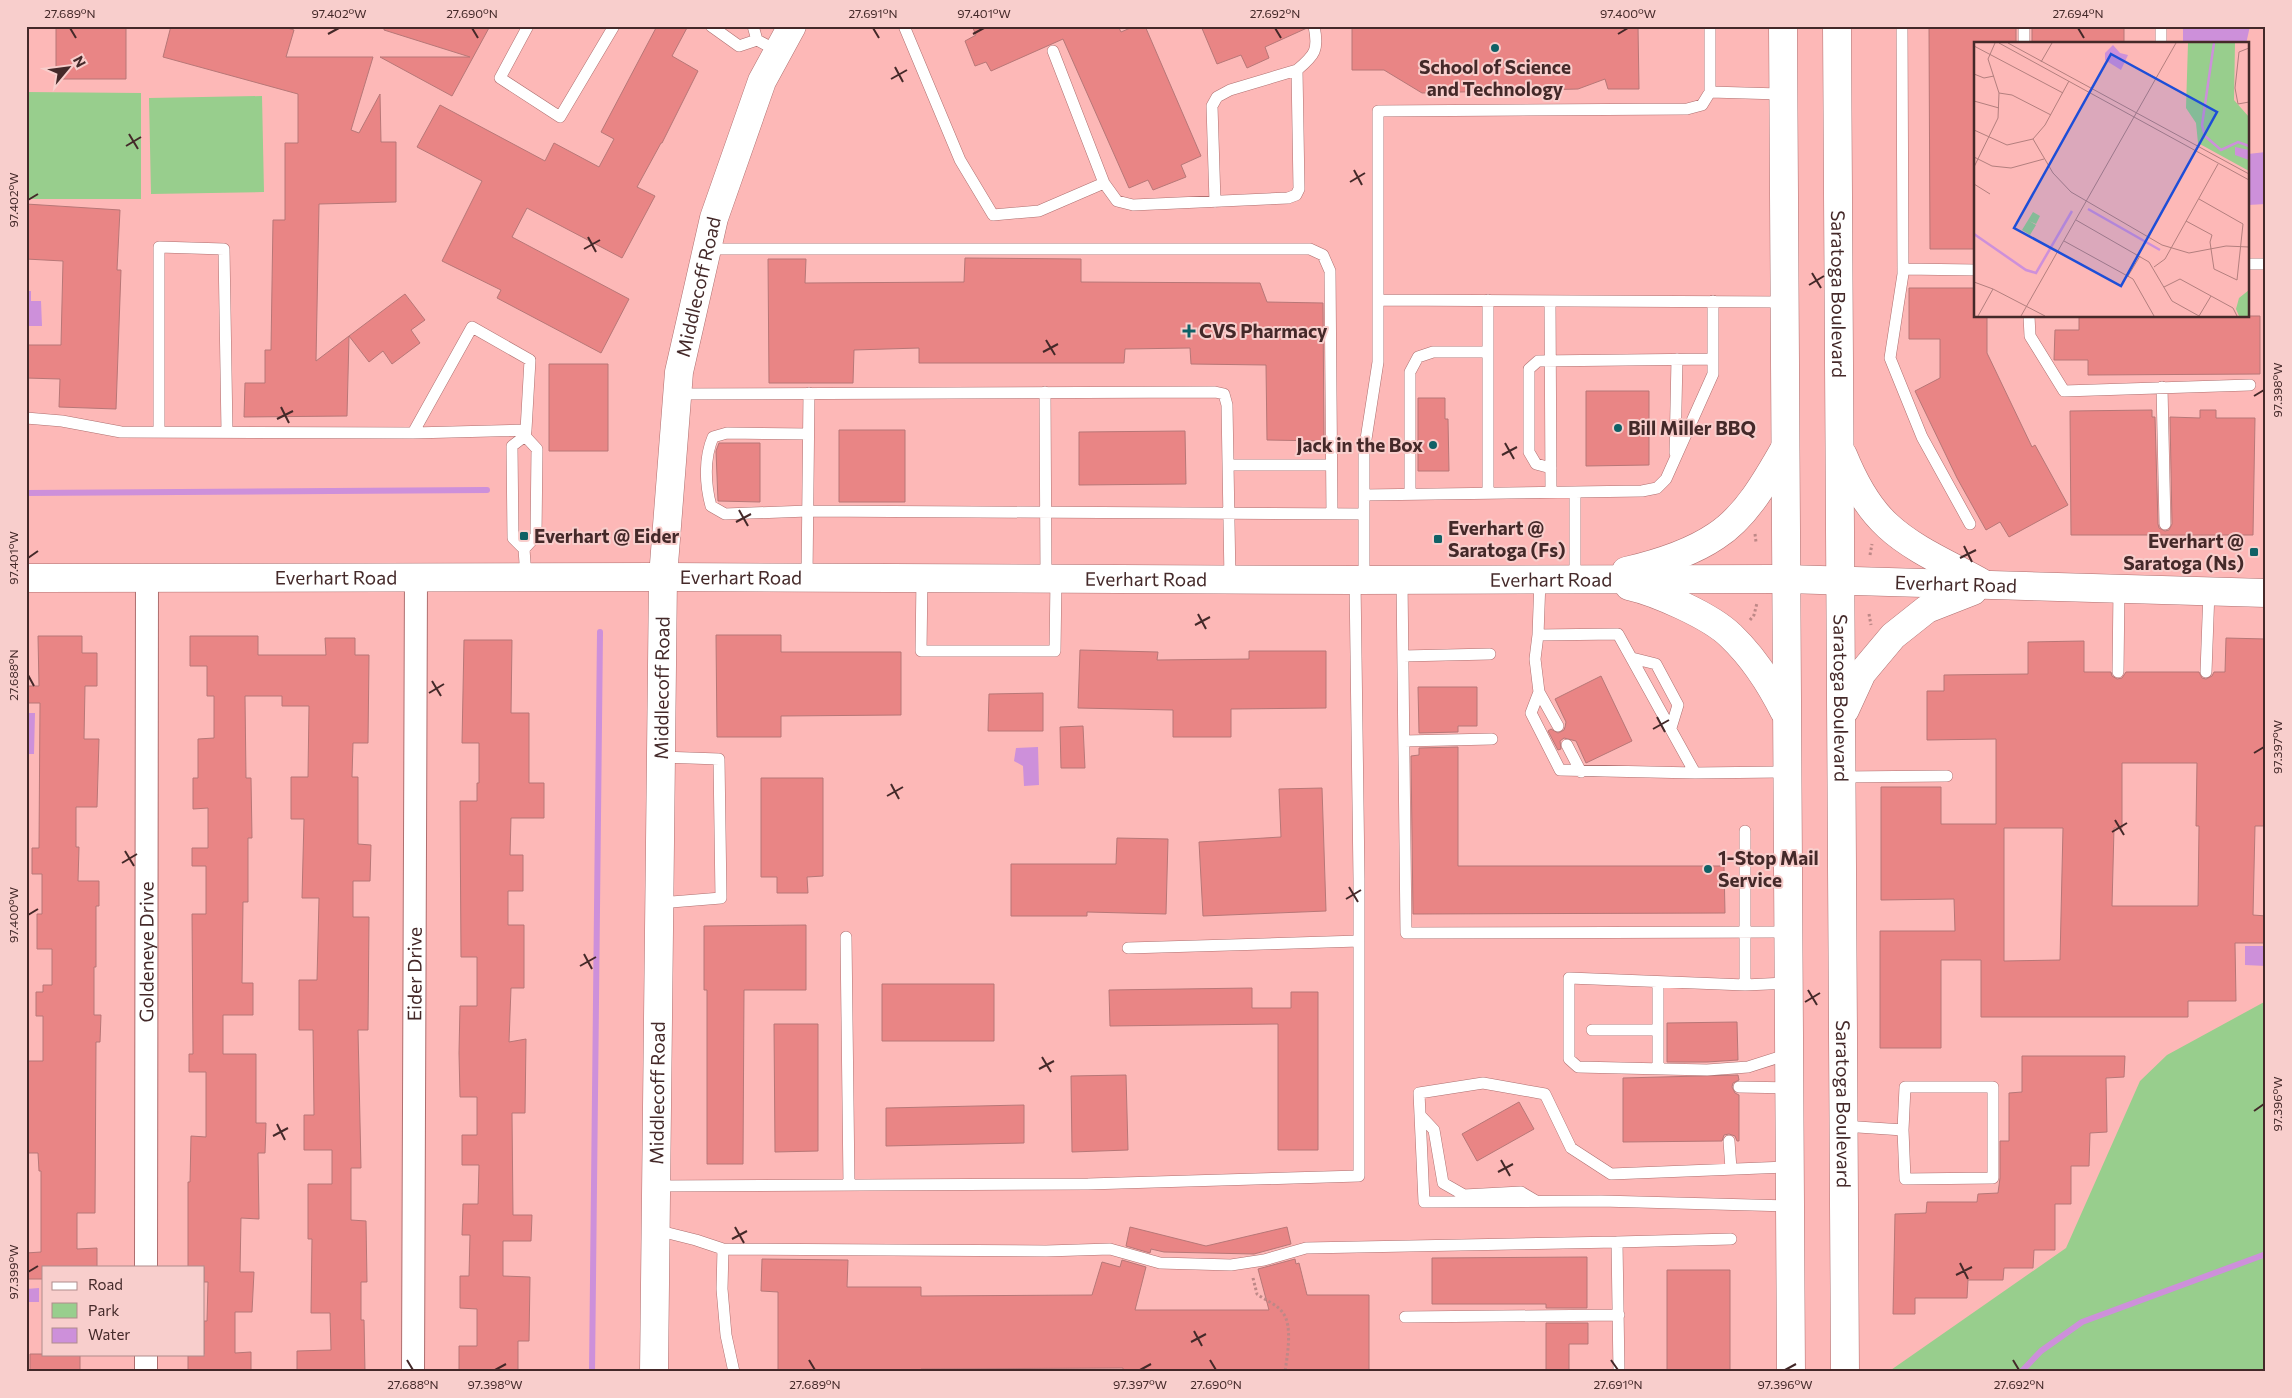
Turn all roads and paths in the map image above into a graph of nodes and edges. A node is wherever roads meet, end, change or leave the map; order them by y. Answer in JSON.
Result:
{"nodes":[{"id":1,"x":528,"y":26,"type":"edge"},
{"id":2,"x":614,"y":26,"type":"edge"},
{"id":3,"x":711,"y":26,"type":"edge"},
{"id":4,"x":753,"y":26,"type":"edge"},
{"id":5,"x":792,"y":26,"type":"edge"},
{"id":6,"x":904,"y":26,"type":"edge"},
{"id":7,"x":1314,"y":26,"type":"edge"},
{"id":8,"x":1710,"y":26,"type":"edge"},
{"id":9,"x":1783,"y":26,"type":"edge"},
{"id":10,"x":1837,"y":26,"type":"edge"},
{"id":11,"x":1902,"y":26,"type":"edge"},
{"id":12,"x":2024,"y":26,"type":"edge"},
{"id":13,"x":2161,"y":26,"type":"edge"},
{"id":14,"x":2024,"y":42,"type":"edge"},
{"id":15,"x":2161,"y":42,"type":"edge"},
{"id":16,"x":768,"y":45,"type":"junction"},
{"id":17,"x":1053,"y":51,"type":"dead end"},
{"id":18,"x":1297,"y":70,"type":"junction"},
{"id":19,"x":1710,"y":92,"type":"junction"},
{"id":20,"x":1783,"y":94,"type":"junction"},
{"id":21,"x":1104,"y":182,"type":"junction"},
{"id":22,"x":1214,"y":202,"type":"junction"},
{"id":23,"x":707,"y":249,"type":"junction"},
{"id":24,"x":2250,"y":264,"type":"edge"},
{"id":25,"x":2266,"y":264,"type":"edge"},
{"id":26,"x":1902,"y":269,"type":"junction"},
{"id":27,"x":1974,"y":270,"type":"edge"},
{"id":28,"x":1378,"y":300,"type":"junction"},
{"id":29,"x":1488,"y":300,"type":"junction"},
{"id":30,"x":1550,"y":301,"type":"junction"},
{"id":31,"x":1713,"y":301,"type":"junction"},
{"id":32,"x":1785,"y":302,"type":"junction"},
{"id":33,"x":2029,"y":318,"type":"edge"},
{"id":34,"x":1488,"y":352,"type":"junction"},
{"id":35,"x":1550,"y":359,"type":"junction"},
{"id":36,"x":1676,"y":359,"type":"junction"},
{"id":37,"x":1713,"y":359,"type":"junction"},
{"id":38,"x":2250,"y":385,"type":"dead end"},
{"id":39,"x":2162,"y":387,"type":"junction"},
{"id":40,"x":1045,"y":392,"type":"junction"},
{"id":41,"x":809,"y":393,"type":"junction"},
{"id":42,"x":677,"y":394,"type":"junction"},
{"id":43,"x":26,"y":418,"type":"edge"},
{"id":44,"x":159,"y":432,"type":"junction"},
{"id":45,"x":227,"y":432,"type":"junction"},
{"id":46,"x":413,"y":433,"type":"junction"},
{"id":47,"x":526,"y":433,"type":"junction"},
{"id":48,"x":808,"y":434,"type":"junction"},
{"id":49,"x":1839,"y":444,"type":"junction"},
{"id":50,"x":1786,"y":446,"type":"junction"},
{"id":51,"x":1675,"y":459,"type":"junction"},
{"id":52,"x":1228,"y":465,"type":"junction"},
{"id":53,"x":1331,"y":465,"type":"junction"},
{"id":54,"x":1552,"y":468,"type":"junction"},
{"id":55,"x":1552,"y":492,"type":"junction"},
{"id":56,"x":1575,"y":492,"type":"junction"},
{"id":57,"x":1488,"y":493,"type":"junction"},
{"id":58,"x":1410,"y":494,"type":"junction"},
{"id":59,"x":1364,"y":495,"type":"junction"},
{"id":60,"x":808,"y":511,"type":"junction"},
{"id":61,"x":1046,"y":513,"type":"junction"},
{"id":62,"x":1229,"y":514,"type":"junction"},
{"id":63,"x":1332,"y":514,"type":"junction"},
{"id":64,"x":1364,"y":514,"type":"junction"},
{"id":65,"x":1970,"y":524,"type":"dead end"},
{"id":66,"x":2165,"y":524,"type":"dead end"},
{"id":67,"x":1872,"y":543,"type":"dead end"},
{"id":68,"x":524,"y":549,"type":"junction"},
{"id":69,"x":1870,"y":556,"type":"dead end"},
{"id":70,"x":416,"y":577,"type":"junction"},
{"id":71,"x":526,"y":577,"type":"junction"},
{"id":72,"x":663,"y":577,"type":"junction"},
{"id":73,"x":807,"y":577,"type":"junction"},
{"id":74,"x":26,"y":578,"type":"edge"},
{"id":75,"x":147,"y":578,"type":"junction"},
{"id":76,"x":922,"y":578,"type":"junction"},
{"id":77,"x":1051,"y":578,"type":"junction"},
{"id":78,"x":1583,"y":579,"type":"junction"},
{"id":79,"x":1786,"y":579,"type":"junction"},
{"id":80,"x":1230,"y":580,"type":"junction"},
{"id":81,"x":1359,"y":580,"type":"junction"},
{"id":82,"x":1402,"y":580,"type":"junction"},
{"id":83,"x":1540,"y":580,"type":"junction"},
{"id":84,"x":1840,"y":582,"type":"junction"},
{"id":85,"x":1988,"y":586,"type":"junction"},
{"id":86,"x":2119,"y":589,"type":"junction"},
{"id":87,"x":2209,"y":591,"type":"junction"},
{"id":88,"x":2266,"y":593,"type":"edge"},
{"id":89,"x":1757,"y":603,"type":"dead end"},
{"id":90,"x":1760,"y":614,"type":"dead end"},
{"id":91,"x":1538,"y":635,"type":"junction"},
{"id":92,"x":1490,"y":654,"type":"dead end"},
{"id":93,"x":1403,"y":656,"type":"junction"},
{"id":94,"x":1632,"y":658,"type":"junction"},
{"id":95,"x":2118,"y":672,"type":"dead end"},
{"id":96,"x":2206,"y":672,"type":"dead end"},
{"id":97,"x":1539,"y":692,"type":"junction"},
{"id":98,"x":1786,"y":715,"type":"junction"},
{"id":99,"x":1841,"y":718,"type":"junction"},
{"id":100,"x":1558,"y":726,"type":"dead end"},
{"id":101,"x":1671,"y":728,"type":"junction"},
{"id":102,"x":1492,"y":739,"type":"dead end"},
{"id":103,"x":1404,"y":741,"type":"junction"},
{"id":104,"x":1567,"y":745,"type":"dead end"},
{"id":105,"x":661,"y":757,"type":"junction"},
{"id":106,"x":1580,"y":772,"type":"junction"},
{"id":107,"x":1786,"y":772,"type":"junction"},
{"id":108,"x":1695,"y":773,"type":"junction"},
{"id":109,"x":1947,"y":776,"type":"dead end"},
{"id":110,"x":1840,"y":777,"type":"junction"},
{"id":111,"x":1745,"y":831,"type":"dead end"},
{"id":112,"x":659,"y":903,"type":"junction"},
{"id":113,"x":1744,"y":931,"type":"junction"},
{"id":114,"x":1788,"y":932,"type":"junction"},
{"id":115,"x":846,"y":937,"type":"dead end"},
{"id":116,"x":1359,"y":941,"type":"junction"},
{"id":117,"x":1128,"y":948,"type":"dead end"},
{"id":118,"x":1658,"y":982,"type":"junction"},
{"id":119,"x":1788,"y":983,"type":"junction"},
{"id":120,"x":1745,"y":985,"type":"junction"},
{"id":121,"x":1592,"y":1030,"type":"dead end"},
{"id":122,"x":1658,"y":1030,"type":"junction"},
{"id":123,"x":1789,"y":1054,"type":"junction"},
{"id":124,"x":1658,"y":1069,"type":"junction"},
{"id":125,"x":1739,"y":1087,"type":"dead end"},
{"id":126,"x":1789,"y":1088,"type":"junction"},
{"id":127,"x":1420,"y":1114,"type":"junction"},
{"id":128,"x":1843,"y":1126,"type":"junction"},
{"id":129,"x":1904,"y":1130,"type":"junction"},
{"id":130,"x":1729,"y":1142,"type":"dead end"},
{"id":131,"x":1789,"y":1167,"type":"junction"},
{"id":132,"x":1731,"y":1169,"type":"junction"},
{"id":133,"x":849,"y":1184,"type":"junction"},
{"id":134,"x":656,"y":1186,"type":"junction"},
{"id":135,"x":1536,"y":1201,"type":"junction"},
{"id":136,"x":1790,"y":1206,"type":"junction"},
{"id":137,"x":656,"y":1230,"type":"junction"},
{"id":138,"x":1731,"y":1239,"type":"dead end"},
{"id":139,"x":1617,"y":1242,"type":"junction"},
{"id":140,"x":723,"y":1249,"type":"junction"},
{"id":141,"x":1249,"y":1262,"type":"junction"},
{"id":142,"x":146,"y":1266,"type":"edge"},
{"id":143,"x":1619,"y":1315,"type":"junction"},
{"id":144,"x":1405,"y":1317,"type":"dead end"},
{"id":145,"x":146,"y":1356,"type":"edge"},
{"id":146,"x":146,"y":1372,"type":"edge"},
{"id":147,"x":413,"y":1372,"type":"edge"},
{"id":148,"x":654,"y":1372,"type":"edge"},
{"id":149,"x":734,"y":1372,"type":"edge"},
{"id":150,"x":1285,"y":1372,"type":"edge"},
{"id":151,"x":1620,"y":1372,"type":"edge"},
{"id":152,"x":1790,"y":1372,"type":"edge"},
{"id":153,"x":1845,"y":1372,"type":"edge"}],
"edges":[{"from":1,"to":2,"type":"lane"},
{"from":3,"to":16,"type":"lane"},
{"from":4,"to":16,"type":"lane"},
{"from":5,"to":16,"type":"main road","name":"Middlecoff Road"},
{"from":6,"to":21,"type":"lane"},
{"from":7,"to":18,"type":"lane"},
{"from":8,"to":19,"type":"lane"},
{"from":9,"to":20,"type":"main road"},
{"from":10,"to":49,"type":"main road","name":"Saratoga Boulevard"},
{"from":11,"to":26,"type":"lane"},
{"from":12,"to":14,"type":"lane"},
{"from":13,"to":15,"type":"lane"},
{"from":16,"to":23,"type":"main road","name":"Middlecoff Road"},
{"from":17,"to":21,"type":"lane"},
{"from":18,"to":22,"type":"lane"},
{"from":18,"to":22,"type":"lane"},
{"from":19,"to":20,"type":"lane"},
{"from":19,"to":28,"type":"lane"},
{"from":20,"to":32,"type":"main road"},
{"from":21,"to":22,"type":"lane"},
{"from":23,"to":42,"type":"main road","name":"Middlecoff Road"},
{"from":23,"to":53,"type":"lane"},
{"from":24,"to":25,"type":"lane"},
{"from":26,"to":27,"type":"lane"},
{"from":26,"to":65,"type":"lane"},
{"from":28,"to":29,"type":"lane"},
{"from":28,"to":59,"type":"lane"},
{"from":29,"to":30,"type":"lane"},
{"from":29,"to":34,"type":"lane"},
{"from":30,"to":31,"type":"lane"},
{"from":30,"to":35,"type":"lane"},
{"from":31,"to":32,"type":"lane"},
{"from":31,"to":37,"type":"lane"},
{"from":32,"to":50,"type":"main road"},
{"from":33,"to":39,"type":"lane"},
{"from":34,"to":57,"type":"lane"},
{"from":34,"to":58,"type":"lane"},
{"from":35,"to":36,"type":"lane"},
{"from":35,"to":54,"type":"lane"},
{"from":35,"to":54,"type":"lane"},
{"from":36,"to":37,"type":"lane"},
{"from":36,"to":51,"type":"lane"},
{"from":37,"to":51,"type":"lane"},
{"from":38,"to":39,"type":"lane"},
{"from":39,"to":66,"type":"lane"},
{"from":40,"to":41,"type":"lane"},
{"from":40,"to":52,"type":"lane"},
{"from":40,"to":61,"type":"lane"},
{"from":41,"to":42,"type":"lane"},
{"from":41,"to":48,"type":"lane"},
{"from":42,"to":72,"type":"main road","name":"Middlecoff Road"},
{"from":43,"to":44,"type":"lane"},
{"from":44,"to":45,"type":"lane"},
{"from":44,"to":45,"type":"lane"},
{"from":45,"to":46,"type":"lane"},
{"from":46,"to":47,"type":"lane"},
{"from":46,"to":47,"type":"lane"},
{"from":47,"to":68,"type":"lane"},
{"from":47,"to":68,"type":"lane"},
{"from":48,"to":60,"type":"lane"},
{"from":48,"to":60,"type":"lane"},
{"from":49,"to":84,"type":"main road","name":"Saratoga Boulevard"},
{"from":49,"to":85,"type":"main road"},
{"from":50,"to":78,"type":"main road"},
{"from":50,"to":79,"type":"main road"},
{"from":51,"to":56,"type":"lane"},
{"from":52,"to":53,"type":"lane"},
{"from":52,"to":62,"type":"lane"},
{"from":53,"to":63,"type":"lane"},
{"from":54,"to":55,"type":"lane"},
{"from":55,"to":56,"type":"lane"},
{"from":55,"to":57,"type":"lane"},
{"from":56,"to":78,"type":"lane"},
{"from":57,"to":58,"type":"lane"},
{"from":58,"to":59,"type":"lane"},
{"from":59,"to":64,"type":"lane"},
{"from":60,"to":61,"type":"lane"},
{"from":60,"to":73,"type":"lane"},
{"from":61,"to":62,"type":"lane"},
{"from":61,"to":77,"type":"lane"},
{"from":62,"to":63,"type":"lane"},
{"from":62,"to":80,"type":"lane"},
{"from":63,"to":64,"type":"lane"},
{"from":64,"to":81,"type":"lane"},
{"from":67,"to":69,"type":"path"},
{"from":68,"to":71,"type":"lane"},
{"from":70,"to":71,"type":"main road","name":"Everhart Road"},
{"from":70,"to":75,"type":"main road","name":"Everhart Road"},
{"from":70,"to":147,"type":"street","name":"Eider Drive"},
{"from":71,"to":72,"type":"main road","name":"Everhart Road"},
{"from":72,"to":73,"type":"main road","name":"Everhart Road"},
{"from":72,"to":105,"type":"main road","name":"Middlecoff Road"},
{"from":73,"to":76,"type":"main road","name":"Everhart Road"},
{"from":74,"to":75,"type":"main road","name":"Everhart Road"},
{"from":75,"to":142,"type":"street","name":"Goldeneye Drive"},
{"from":76,"to":77,"type":"main road","name":"Everhart Road"},
{"from":76,"to":77,"type":"lane"},
{"from":77,"to":80,"type":"main road","name":"Everhart Road"},
{"from":78,"to":79,"type":"main road","name":"Everhart Road"},
{"from":78,"to":83,"type":"main road","name":"Everhart Road"},
{"from":78,"to":98,"type":"main road"},
{"from":79,"to":84,"type":"main road","name":"Everhart Road"},
{"from":79,"to":98,"type":"main road"},
{"from":80,"to":81,"type":"main road","name":"Everhart Road"},
{"from":81,"to":82,"type":"main road","name":"Everhart Road"},
{"from":81,"to":116,"type":"lane"},
{"from":82,"to":83,"type":"main road","name":"Everhart Road"},
{"from":82,"to":93,"type":"lane"},
{"from":83,"to":91,"type":"lane"},
{"from":84,"to":85,"type":"main road","name":"Everhart Road"},
{"from":84,"to":99,"type":"main road","name":"Saratoga Boulevard"},
{"from":85,"to":86,"type":"main road","name":"Everhart Road"},
{"from":85,"to":99,"type":"main road"},
{"from":86,"to":87,"type":"main road","name":"Everhart Road"},
{"from":86,"to":95,"type":"lane"},
{"from":87,"to":88,"type":"main road","name":"Everhart Road"},
{"from":87,"to":96,"type":"lane"},
{"from":89,"to":90,"type":"path"},
{"from":91,"to":94,"type":"lane"},
{"from":91,"to":97,"type":"lane"},
{"from":92,"to":93,"type":"lane"},
{"from":93,"to":103,"type":"lane"},
{"from":94,"to":101,"type":"lane"},
{"from":94,"to":101,"type":"lane"},
{"from":97,"to":100,"type":"lane"},
{"from":97,"to":106,"type":"lane"},
{"from":98,"to":107,"type":"main road"},
{"from":99,"to":110,"type":"main road","name":"Saratoga Boulevard"},
{"from":101,"to":108,"type":"lane"},
{"from":102,"to":103,"type":"lane"},
{"from":103,"to":113,"type":"lane"},
{"from":104,"to":106,"type":"lane"},
{"from":105,"to":112,"type":"main road","name":"Middlecoff Road"},
{"from":105,"to":112,"type":"lane"},
{"from":106,"to":108,"type":"lane"},
{"from":107,"to":108,"type":"lane"},
{"from":107,"to":114,"type":"main road"},
{"from":109,"to":110,"type":"lane"},
{"from":110,"to":128,"type":"main road","name":"Saratoga Boulevard"},
{"from":111,"to":113,"type":"lane"},
{"from":112,"to":134,"type":"main road","name":"Middlecoff Road"},
{"from":113,"to":114,"type":"lane"},
{"from":113,"to":120,"type":"lane"},
{"from":114,"to":119,"type":"main road"},
{"from":115,"to":133,"type":"lane"},
{"from":116,"to":117,"type":"lane"},
{"from":116,"to":133,"type":"lane"},
{"from":118,"to":120,"type":"lane"},
{"from":118,"to":122,"type":"lane"},
{"from":118,"to":124,"type":"lane"},
{"from":119,"to":120,"type":"lane"},
{"from":119,"to":123,"type":"main road"},
{"from":121,"to":122,"type":"lane"},
{"from":122,"to":124,"type":"lane"},
{"from":123,"to":124,"type":"lane"},
{"from":123,"to":126,"type":"main road"},
{"from":125,"to":126,"type":"lane"},
{"from":126,"to":131,"type":"main road"},
{"from":127,"to":132,"type":"lane"},
{"from":127,"to":135,"type":"lane"},
{"from":127,"to":135,"type":"lane"},
{"from":128,"to":129,"type":"lane"},
{"from":128,"to":153,"type":"main road","name":"Saratoga Boulevard"},
{"from":129,"to":129,"type":"lane"},
{"from":130,"to":132,"type":"lane"},
{"from":131,"to":132,"type":"lane"},
{"from":131,"to":136,"type":"main road"},
{"from":133,"to":134,"type":"lane"},
{"from":134,"to":137,"type":"main road","name":"Middlecoff Road"},
{"from":135,"to":136,"type":"lane"},
{"from":136,"to":152,"type":"main road"},
{"from":137,"to":140,"type":"lane"},
{"from":137,"to":148,"type":"main road","name":"Middlecoff Road"},
{"from":138,"to":139,"type":"lane"},
{"from":139,"to":141,"type":"lane"},
{"from":139,"to":143,"type":"lane"},
{"from":140,"to":141,"type":"lane"},
{"from":140,"to":149,"type":"lane"},
{"from":141,"to":150,"type":"path"},
{"from":143,"to":144,"type":"lane"},
{"from":143,"to":151,"type":"lane"},
{"from":145,"to":146,"type":"street"}]}
